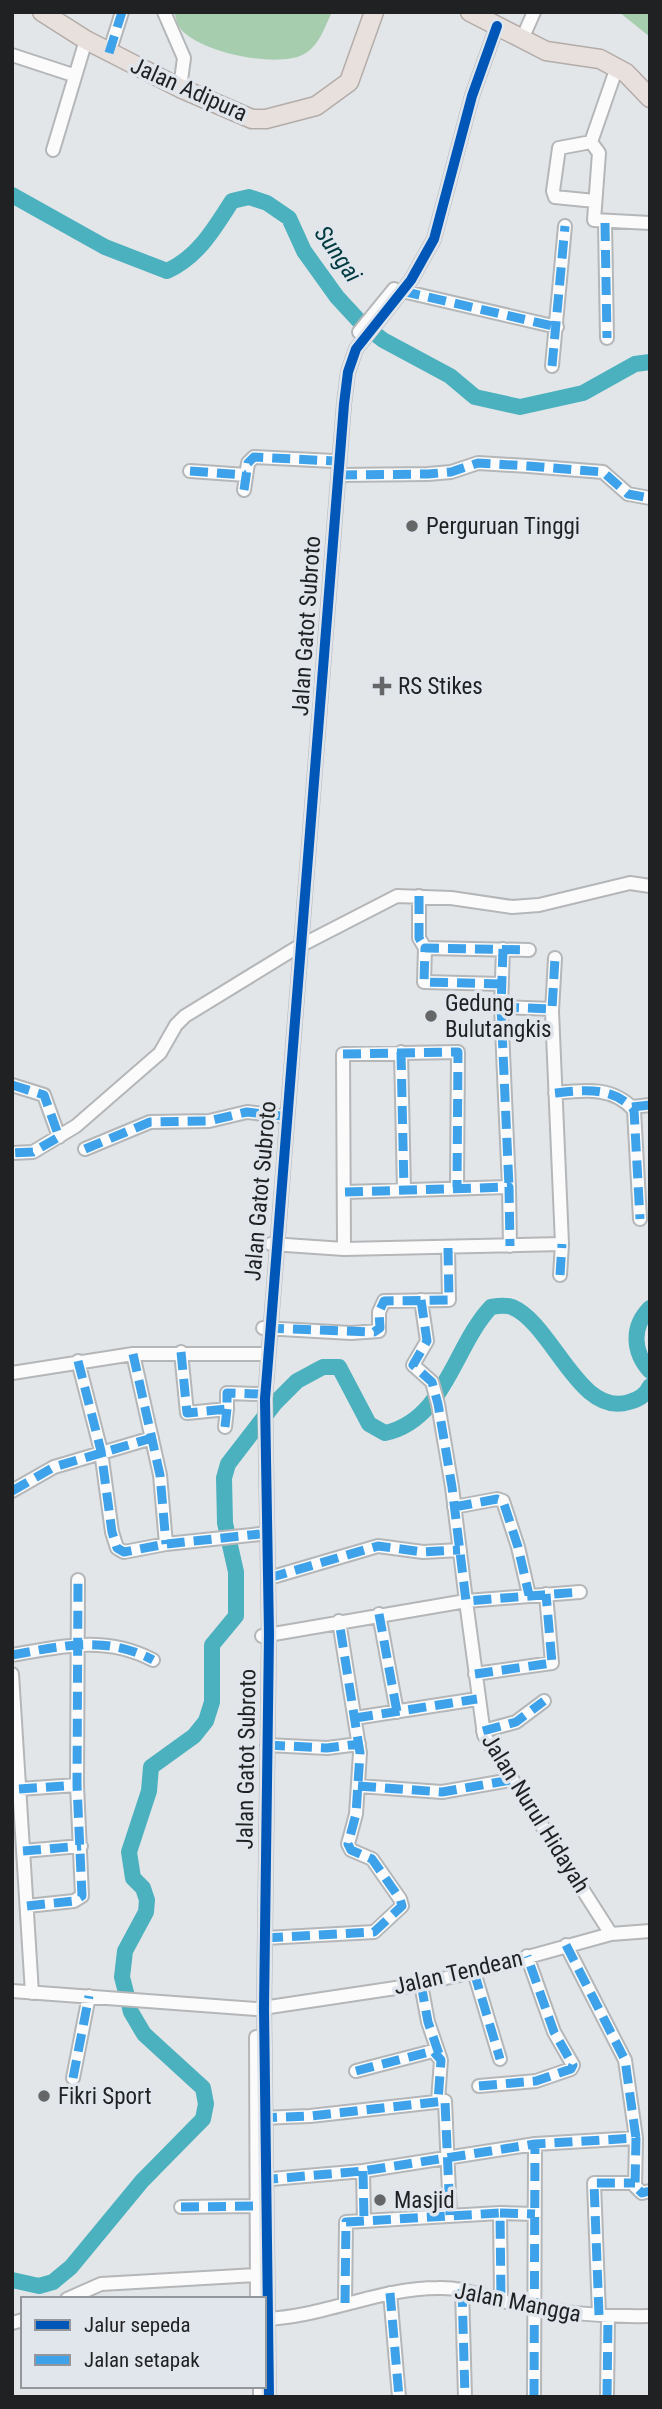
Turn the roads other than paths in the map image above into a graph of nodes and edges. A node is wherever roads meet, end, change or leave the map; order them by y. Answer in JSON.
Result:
{"nodes":[{"id":1,"x":41,"y":12,"type":"edge"},
{"id":2,"x":122,"y":12,"type":"edge"},
{"id":3,"x":164,"y":12,"type":"edge"},
{"id":4,"x":374,"y":12,"type":"edge"},
{"id":5,"x":470,"y":12,"type":"edge"},
{"id":6,"x":534,"y":12,"type":"edge"},
{"id":7,"x":494,"y":25,"type":"junction"},
{"id":8,"x":522,"y":39,"type":"junction"},
{"id":9,"x":86,"y":40,"type":"junction"},
{"id":10,"x":109,"y":52,"type":"junction"},
{"id":11,"x":12,"y":55,"type":"edge"},
{"id":12,"x":617,"y":67,"type":"junction"},
{"id":13,"x":73,"y":75,"type":"junction"},
{"id":14,"x":180,"y":88,"type":"junction"},
{"id":15,"x":650,"y":97,"type":"edge"},
{"id":16,"x":591,"y":142,"type":"junction"},
{"id":17,"x":53,"y":150,"type":"dead end"},
{"id":18,"x":446,"y":180,"type":"junction"},
{"id":19,"x":595,"y":201,"type":"junction"},
{"id":20,"x":605,"y":223,"type":"junction"},
{"id":21,"x":650,"y":223,"type":"edge"},
{"id":22,"x":565,"y":226,"type":"dead end"},
{"id":23,"x":402,"y":291,"type":"junction"},
{"id":24,"x":381,"y":310,"type":"junction"},
{"id":25,"x":557,"y":327,"type":"junction"},
{"id":26,"x":607,"y":338,"type":"dead end"},
{"id":27,"x":357,"y":341,"type":"junction"},
{"id":28,"x":552,"y":366,"type":"dead end"},
{"id":29,"x":334,"y":461,"type":"junction"},
{"id":30,"x":190,"y":471,"type":"dead end"},
{"id":31,"x":246,"y":475,"type":"junction"},
{"id":32,"x":339,"y":475,"type":"junction"},
{"id":33,"x":244,"y":490,"type":"dead end"},
{"id":34,"x":650,"y":498,"type":"edge"},
{"id":35,"x":650,"y":886,"type":"edge"},
{"id":36,"x":419,"y":896,"type":"junction"},
{"id":37,"x":300,"y":946,"type":"junction"},
{"id":38,"x":425,"y":948,"type":"junction"},
{"id":39,"x":503,"y":949,"type":"junction"},
{"id":40,"x":529,"y":950,"type":"dead end"},
{"id":41,"x":555,"y":958,"type":"dead end"},
{"id":42,"x":502,"y":985,"type":"junction"},
{"id":43,"x":501,"y":1007,"type":"junction"},
{"id":44,"x":552,"y":1009,"type":"junction"},
{"id":45,"x":401,"y":1052,"type":"junction"},
{"id":46,"x":12,"y":1085,"type":"edge"},
{"id":47,"x":555,"y":1093,"type":"junction"},
{"id":48,"x":650,"y":1105,"type":"edge"},
{"id":49,"x":632,"y":1107,"type":"junction"},
{"id":50,"x":281,"y":1116,"type":"junction"},
{"id":51,"x":59,"y":1137,"type":"junction"},
{"id":52,"x":85,"y":1149,"type":"dead end"},
{"id":53,"x":12,"y":1153,"type":"edge"},
{"id":54,"x":457,"y":1187,"type":"junction"},
{"id":55,"x":509,"y":1187,"type":"junction"},
{"id":56,"x":404,"y":1190,"type":"junction"},
{"id":57,"x":345,"y":1192,"type":"junction"},
{"id":58,"x":640,"y":1219,"type":"dead end"},
{"id":59,"x":273,"y":1244,"type":"junction"},
{"id":60,"x":562,"y":1244,"type":"junction"},
{"id":61,"x":510,"y":1246,"type":"junction"},
{"id":62,"x":448,"y":1248,"type":"junction"},
{"id":63,"x":344,"y":1249,"type":"junction"},
{"id":64,"x":561,"y":1275,"type":"dead end"},
{"id":65,"x":421,"y":1300,"type":"junction"},
{"id":66,"x":266,"y":1328,"type":"junction"},
{"id":67,"x":181,"y":1352,"type":"junction"},
{"id":68,"x":133,"y":1354,"type":"junction"},
{"id":69,"x":263,"y":1354,"type":"junction"},
{"id":70,"x":78,"y":1361,"type":"junction"},
{"id":71,"x":12,"y":1373,"type":"edge"},
{"id":72,"x":261,"y":1398,"type":"junction"},
{"id":73,"x":227,"y":1409,"type":"junction"},
{"id":74,"x":262,"y":1423,"type":"junction"},
{"id":75,"x":225,"y":1427,"type":"dead end"},
{"id":76,"x":152,"y":1438,"type":"junction"},
{"id":77,"x":102,"y":1451,"type":"junction"},
{"id":78,"x":12,"y":1491,"type":"edge"},
{"id":79,"x":454,"y":1507,"type":"junction"},
{"id":80,"x":255,"y":1535,"type":"junction"},
{"id":81,"x":166,"y":1544,"type":"junction"},
{"id":82,"x":460,"y":1550,"type":"junction"},
{"id":83,"x":269,"y":1578,"type":"junction"},
{"id":84,"x":78,"y":1580,"type":"dead end"},
{"id":85,"x":580,"y":1592,"type":"dead end"},
{"id":86,"x":546,"y":1594,"type":"junction"},
{"id":87,"x":529,"y":1595,"type":"junction"},
{"id":88,"x":466,"y":1601,"type":"junction"},
{"id":89,"x":379,"y":1614,"type":"junction"},
{"id":90,"x":340,"y":1621,"type":"junction"},
{"id":91,"x":265,"y":1635,"type":"junction"},
{"id":92,"x":79,"y":1644,"type":"junction"},
{"id":93,"x":12,"y":1655,"type":"edge"},
{"id":94,"x":153,"y":1660,"type":"dead end"},
{"id":95,"x":12,"y":1674,"type":"edge"},
{"id":96,"x":475,"y":1674,"type":"junction"},
{"id":97,"x":477,"y":1699,"type":"junction"},
{"id":98,"x":544,"y":1701,"type":"dead end"},
{"id":99,"x":397,"y":1712,"type":"junction"},
{"id":100,"x":355,"y":1718,"type":"junction"},
{"id":101,"x":483,"y":1731,"type":"junction"},
{"id":102,"x":359,"y":1744,"type":"junction"},
{"id":103,"x":268,"y":1745,"type":"junction"},
{"id":104,"x":511,"y":1780,"type":"junction"},
{"id":105,"x":77,"y":1785,"type":"junction"},
{"id":106,"x":358,"y":1786,"type":"junction"},
{"id":107,"x":19,"y":1789,"type":"junction"},
{"id":108,"x":263,"y":1796,"type":"junction"},
{"id":109,"x":81,"y":1846,"type":"junction"},
{"id":110,"x":23,"y":1851,"type":"junction"},
{"id":111,"x":27,"y":1906,"type":"junction"},
{"id":112,"x":650,"y":1931,"type":"edge"},
{"id":113,"x":611,"y":1934,"type":"junction"},
{"id":114,"x":265,"y":1938,"type":"junction"},
{"id":115,"x":566,"y":1945,"type":"junction"},
{"id":116,"x":527,"y":1956,"type":"junction"},
{"id":117,"x":474,"y":1972,"type":"junction"},
{"id":118,"x":421,"y":1984,"type":"junction"},
{"id":119,"x":12,"y":1992,"type":"edge"},
{"id":120,"x":32,"y":1993,"type":"junction"},
{"id":121,"x":89,"y":1996,"type":"junction"},
{"id":122,"x":260,"y":2009,"type":"junction"},
{"id":123,"x":441,"y":2060,"type":"junction"},
{"id":124,"x":500,"y":2060,"type":"dead end"},
{"id":125,"x":356,"y":2071,"type":"dead end"},
{"id":126,"x":73,"y":2078,"type":"dead end"},
{"id":127,"x":479,"y":2086,"type":"dead end"},
{"id":128,"x":438,"y":2101,"type":"junction"},
{"id":129,"x":261,"y":2118,"type":"junction"},
{"id":130,"x":636,"y":2138,"type":"junction"},
{"id":131,"x":535,"y":2144,"type":"junction"},
{"id":132,"x":447,"y":2158,"type":"junction"},
{"id":133,"x":363,"y":2171,"type":"junction"},
{"id":134,"x":261,"y":2180,"type":"junction"},
{"id":135,"x":635,"y":2183,"type":"junction"},
{"id":136,"x":650,"y":2191,"type":"edge"},
{"id":137,"x":257,"y":2206,"type":"junction"},
{"id":138,"x":181,"y":2207,"type":"dead end"},
{"id":139,"x":499,"y":2213,"type":"junction"},
{"id":140,"x":535,"y":2214,"type":"junction"},
{"id":141,"x":450,"y":2215,"type":"junction"},
{"id":142,"x":364,"y":2221,"type":"junction"},
{"id":143,"x":256,"y":2275,"type":"junction"},
{"id":144,"x":462,"y":2289,"type":"junction"},
{"id":145,"x":390,"y":2293,"type":"junction"},
{"id":146,"x":72,"y":2297,"type":"edge"},
{"id":147,"x":257,"y":2297,"type":"edge"},
{"id":148,"x":265,"y":2297,"type":"edge"},
{"id":149,"x":501,"y":2300,"type":"junction"},
{"id":150,"x":345,"y":2302,"type":"junction"},
{"id":151,"x":535,"y":2307,"type":"junction"},
{"id":152,"x":603,"y":2316,"type":"junction"},
{"id":153,"x":650,"y":2316,"type":"edge"},
{"id":154,"x":266,"y":2319,"type":"edge"},
{"id":155,"x":269,"y":2397,"type":"edge"},
{"id":156,"x":399,"y":2397,"type":"edge"},
{"id":157,"x":465,"y":2397,"type":"edge"},
{"id":158,"x":534,"y":2397,"type":"edge"},
{"id":159,"x":607,"y":2397,"type":"edge"}],
"edges":[{"from":1,"to":9,"type":"highway","name":"Jalan Adipura"},
{"from":2,"to":10,"type":"street"},
{"from":3,"to":14,"type":"street"},
{"from":4,"to":14,"type":"highway","name":"Jalan Adipura"},
{"from":5,"to":7,"type":"highway"},
{"from":6,"to":8,"type":"street"},
{"from":7,"to":8,"type":"highway"},
{"from":7,"to":18,"type":"street","name":"Jalan Gatot Subroto"},
{"from":8,"to":12,"type":"highway"},
{"from":9,"to":10,"type":"highway","name":"Jalan Adipura"},
{"from":9,"to":13,"type":"street"},
{"from":10,"to":14,"type":"highway","name":"Jalan Adipura"},
{"from":11,"to":13,"type":"street"},
{"from":12,"to":15,"type":"highway"},
{"from":12,"to":16,"type":"street"},
{"from":13,"to":17,"type":"street"},
{"from":16,"to":19,"type":"street"},
{"from":16,"to":19,"type":"street"},
{"from":18,"to":23,"type":"street","name":"Jalan Gatot Subroto"},
{"from":18,"to":24,"type":"street","name":"Jalan Gatot Subroto"},
{"from":19,"to":20,"type":"street"},
{"from":20,"to":21,"type":"street"},
{"from":20,"to":26,"type":"street"},
{"from":22,"to":25,"type":"street"},
{"from":23,"to":24,"type":"street","name":"Jalan Gatot Subroto"},
{"from":23,"to":25,"type":"street"},
{"from":24,"to":27,"type":"street","name":"Jalan Gatot Subroto"},
{"from":25,"to":28,"type":"street"},
{"from":27,"to":29,"type":"street","name":"Jalan Gatot Subroto"},
{"from":27,"to":32,"type":"street","name":"Jalan Gatot Subroto"},
{"from":29,"to":31,"type":"street"},
{"from":29,"to":37,"type":"street","name":"Jalan Gatot Subroto"},
{"from":30,"to":31,"type":"street"},
{"from":31,"to":33,"type":"street"},
{"from":32,"to":34,"type":"street"},
{"from":32,"to":37,"type":"street","name":"Jalan Gatot Subroto"},
{"from":35,"to":36,"type":"street"},
{"from":36,"to":37,"type":"street"},
{"from":36,"to":38,"type":"street"},
{"from":37,"to":50,"type":"street","name":"Jalan Gatot Subroto"},
{"from":37,"to":51,"type":"street"},
{"from":37,"to":59,"type":"street","name":"Jalan Gatot Subroto"},
{"from":38,"to":39,"type":"street"},
{"from":38,"to":42,"type":"street"},
{"from":39,"to":40,"type":"street"},
{"from":39,"to":42,"type":"street"},
{"from":41,"to":44,"type":"street"},
{"from":42,"to":43,"type":"street"},
{"from":43,"to":44,"type":"street"},
{"from":43,"to":55,"type":"street"},
{"from":44,"to":47,"type":"street"},
{"from":45,"to":54,"type":"street"},
{"from":45,"to":56,"type":"street"},
{"from":45,"to":57,"type":"street"},
{"from":46,"to":51,"type":"street"},
{"from":47,"to":49,"type":"street"},
{"from":47,"to":60,"type":"street"},
{"from":48,"to":49,"type":"street"},
{"from":49,"to":58,"type":"street"},
{"from":50,"to":52,"type":"street"},
{"from":50,"to":59,"type":"street","name":"Jalan Gatot Subroto"},
{"from":51,"to":53,"type":"street"},
{"from":54,"to":55,"type":"street"},
{"from":54,"to":56,"type":"street"},
{"from":55,"to":61,"type":"street"},
{"from":56,"to":57,"type":"street"},
{"from":57,"to":63,"type":"street"},
{"from":59,"to":63,"type":"street"},
{"from":59,"to":66,"type":"street","name":"Jalan Gatot Subroto"},
{"from":60,"to":61,"type":"street"},
{"from":60,"to":64,"type":"street"},
{"from":61,"to":62,"type":"street"},
{"from":62,"to":63,"type":"street"},
{"from":62,"to":65,"type":"street"},
{"from":65,"to":66,"type":"street"},
{"from":65,"to":79,"type":"street","name":"Jalan Nurul Hidayah"},
{"from":66,"to":69,"type":"street","name":"Jalan Gatot Subroto"},
{"from":67,"to":68,"type":"street"},
{"from":67,"to":69,"type":"street"},
{"from":67,"to":73,"type":"street"},
{"from":68,"to":70,"type":"street"},
{"from":68,"to":76,"type":"street"},
{"from":69,"to":72,"type":"street","name":"Jalan Gatot Subroto"},
{"from":70,"to":71,"type":"street"},
{"from":70,"to":77,"type":"street"},
{"from":72,"to":73,"type":"street"},
{"from":72,"to":74,"type":"street","name":"Jalan Gatot Subroto"},
{"from":73,"to":75,"type":"street"},
{"from":74,"to":80,"type":"street","name":"Jalan Gatot Subroto"},
{"from":74,"to":83,"type":"street","name":"Jalan Gatot Subroto"},
{"from":76,"to":77,"type":"street"},
{"from":76,"to":81,"type":"street"},
{"from":77,"to":78,"type":"street"},
{"from":77,"to":81,"type":"street"},
{"from":79,"to":82,"type":"street","name":"Jalan Nurul Hidayah"},
{"from":79,"to":87,"type":"street"},
{"from":80,"to":81,"type":"street"},
{"from":80,"to":91,"type":"street","name":"Jalan Gatot Subroto"},
{"from":82,"to":83,"type":"street"},
{"from":82,"to":88,"type":"street","name":"Jalan Nurul Hidayah"},
{"from":83,"to":91,"type":"street","name":"Jalan Gatot Subroto"},
{"from":84,"to":92,"type":"street"},
{"from":85,"to":86,"type":"street"},
{"from":86,"to":87,"type":"street"},
{"from":86,"to":96,"type":"street"},
{"from":87,"to":88,"type":"street"},
{"from":88,"to":89,"type":"street"},
{"from":88,"to":96,"type":"street","name":"Jalan Nurul Hidayah"},
{"from":89,"to":90,"type":"street"},
{"from":89,"to":99,"type":"street"},
{"from":90,"to":91,"type":"street"},
{"from":90,"to":100,"type":"street"},
{"from":91,"to":103,"type":"street","name":"Jalan Gatot Subroto"},
{"from":91,"to":108,"type":"street","name":"Jalan Gatot Subroto"},
{"from":92,"to":93,"type":"street"},
{"from":92,"to":94,"type":"street"},
{"from":92,"to":105,"type":"street"},
{"from":95,"to":107,"type":"street"},
{"from":96,"to":97,"type":"street","name":"Jalan Nurul Hidayah"},
{"from":97,"to":99,"type":"street"},
{"from":97,"to":101,"type":"street","name":"Jalan Nurul Hidayah"},
{"from":98,"to":101,"type":"street"},
{"from":99,"to":100,"type":"street"},
{"from":100,"to":102,"type":"street"},
{"from":101,"to":104,"type":"street","name":"Jalan Nurul Hidayah"},
{"from":102,"to":103,"type":"street"},
{"from":102,"to":106,"type":"street"},
{"from":103,"to":108,"type":"street","name":"Jalan Gatot Subroto"},
{"from":104,"to":106,"type":"street"},
{"from":104,"to":113,"type":"street","name":"Jalan Nurul Hidayah"},
{"from":105,"to":107,"type":"street"},
{"from":105,"to":109,"type":"street"},
{"from":106,"to":114,"type":"street"},
{"from":107,"to":110,"type":"street"},
{"from":108,"to":114,"type":"street","name":"Jalan Gatot Subroto"},
{"from":108,"to":122,"type":"street","name":"Jalan Gatot Subroto"},
{"from":109,"to":110,"type":"street"},
{"from":109,"to":111,"type":"street"},
{"from":110,"to":111,"type":"street"},
{"from":111,"to":120,"type":"street"},
{"from":112,"to":113,"type":"street","name":"Jalan Tendean"},
{"from":113,"to":115,"type":"street","name":"Jalan Tendean"},
{"from":114,"to":122,"type":"street","name":"Jalan Gatot Subroto"},
{"from":115,"to":116,"type":"street","name":"Jalan Tendean"},
{"from":115,"to":130,"type":"street"},
{"from":116,"to":117,"type":"street","name":"Jalan Tendean"},
{"from":116,"to":127,"type":"street"},
{"from":117,"to":118,"type":"street","name":"Jalan Tendean"},
{"from":117,"to":124,"type":"street"},
{"from":118,"to":122,"type":"street","name":"Jalan Tendean"},
{"from":118,"to":123,"type":"street"},
{"from":119,"to":120,"type":"street","name":"Jalan Tendean"},
{"from":120,"to":121,"type":"street","name":"Jalan Tendean"},
{"from":121,"to":122,"type":"street","name":"Jalan Tendean"},
{"from":121,"to":126,"type":"street"},
{"from":122,"to":129,"type":"street","name":"Jalan Gatot Subroto"},
{"from":123,"to":125,"type":"street"},
{"from":123,"to":128,"type":"street"},
{"from":128,"to":129,"type":"street"},
{"from":128,"to":132,"type":"street"},
{"from":129,"to":134,"type":"street","name":"Jalan Gatot Subroto"},
{"from":130,"to":131,"type":"street"},
{"from":130,"to":135,"type":"street"},
{"from":131,"to":132,"type":"street"},
{"from":131,"to":140,"type":"street"},
{"from":132,"to":133,"type":"street"},
{"from":132,"to":141,"type":"street"},
{"from":133,"to":134,"type":"street"},
{"from":133,"to":142,"type":"street"},
{"from":134,"to":137,"type":"street","name":"Jalan Gatot Subroto"},
{"from":134,"to":148,"type":"street","name":"Jalan Gatot Subroto"},
{"from":135,"to":136,"type":"street"},
{"from":135,"to":152,"type":"street"},
{"from":137,"to":138,"type":"street"},
{"from":137,"to":143,"type":"street","name":"Jalan Gatot Subroto"},
{"from":139,"to":140,"type":"street"},
{"from":139,"to":141,"type":"street"},
{"from":139,"to":149,"type":"street"},
{"from":140,"to":151,"type":"street"},
{"from":141,"to":142,"type":"street"},
{"from":142,"to":150,"type":"street"},
{"from":143,"to":146,"type":"street"},
{"from":143,"to":147,"type":"street","name":"Jalan Gatot Subroto"},
{"from":144,"to":145,"type":"street","name":"Jalan Mangga"},
{"from":144,"to":149,"type":"street","name":"Jalan Mangga"},
{"from":144,"to":157,"type":"street"},
{"from":145,"to":150,"type":"street","name":"Jalan Mangga"},
{"from":145,"to":156,"type":"street"},
{"from":149,"to":151,"type":"street","name":"Jalan Mangga"},
{"from":150,"to":154,"type":"street","name":"Jalan Mangga"},
{"from":151,"to":152,"type":"street","name":"Jalan Mangga"},
{"from":151,"to":158,"type":"street"},
{"from":152,"to":153,"type":"street","name":"Jalan Mangga"},
{"from":152,"to":159,"type":"street"},
{"from":154,"to":155,"type":"street","name":"Jalan Gatot Subroto"}]}
